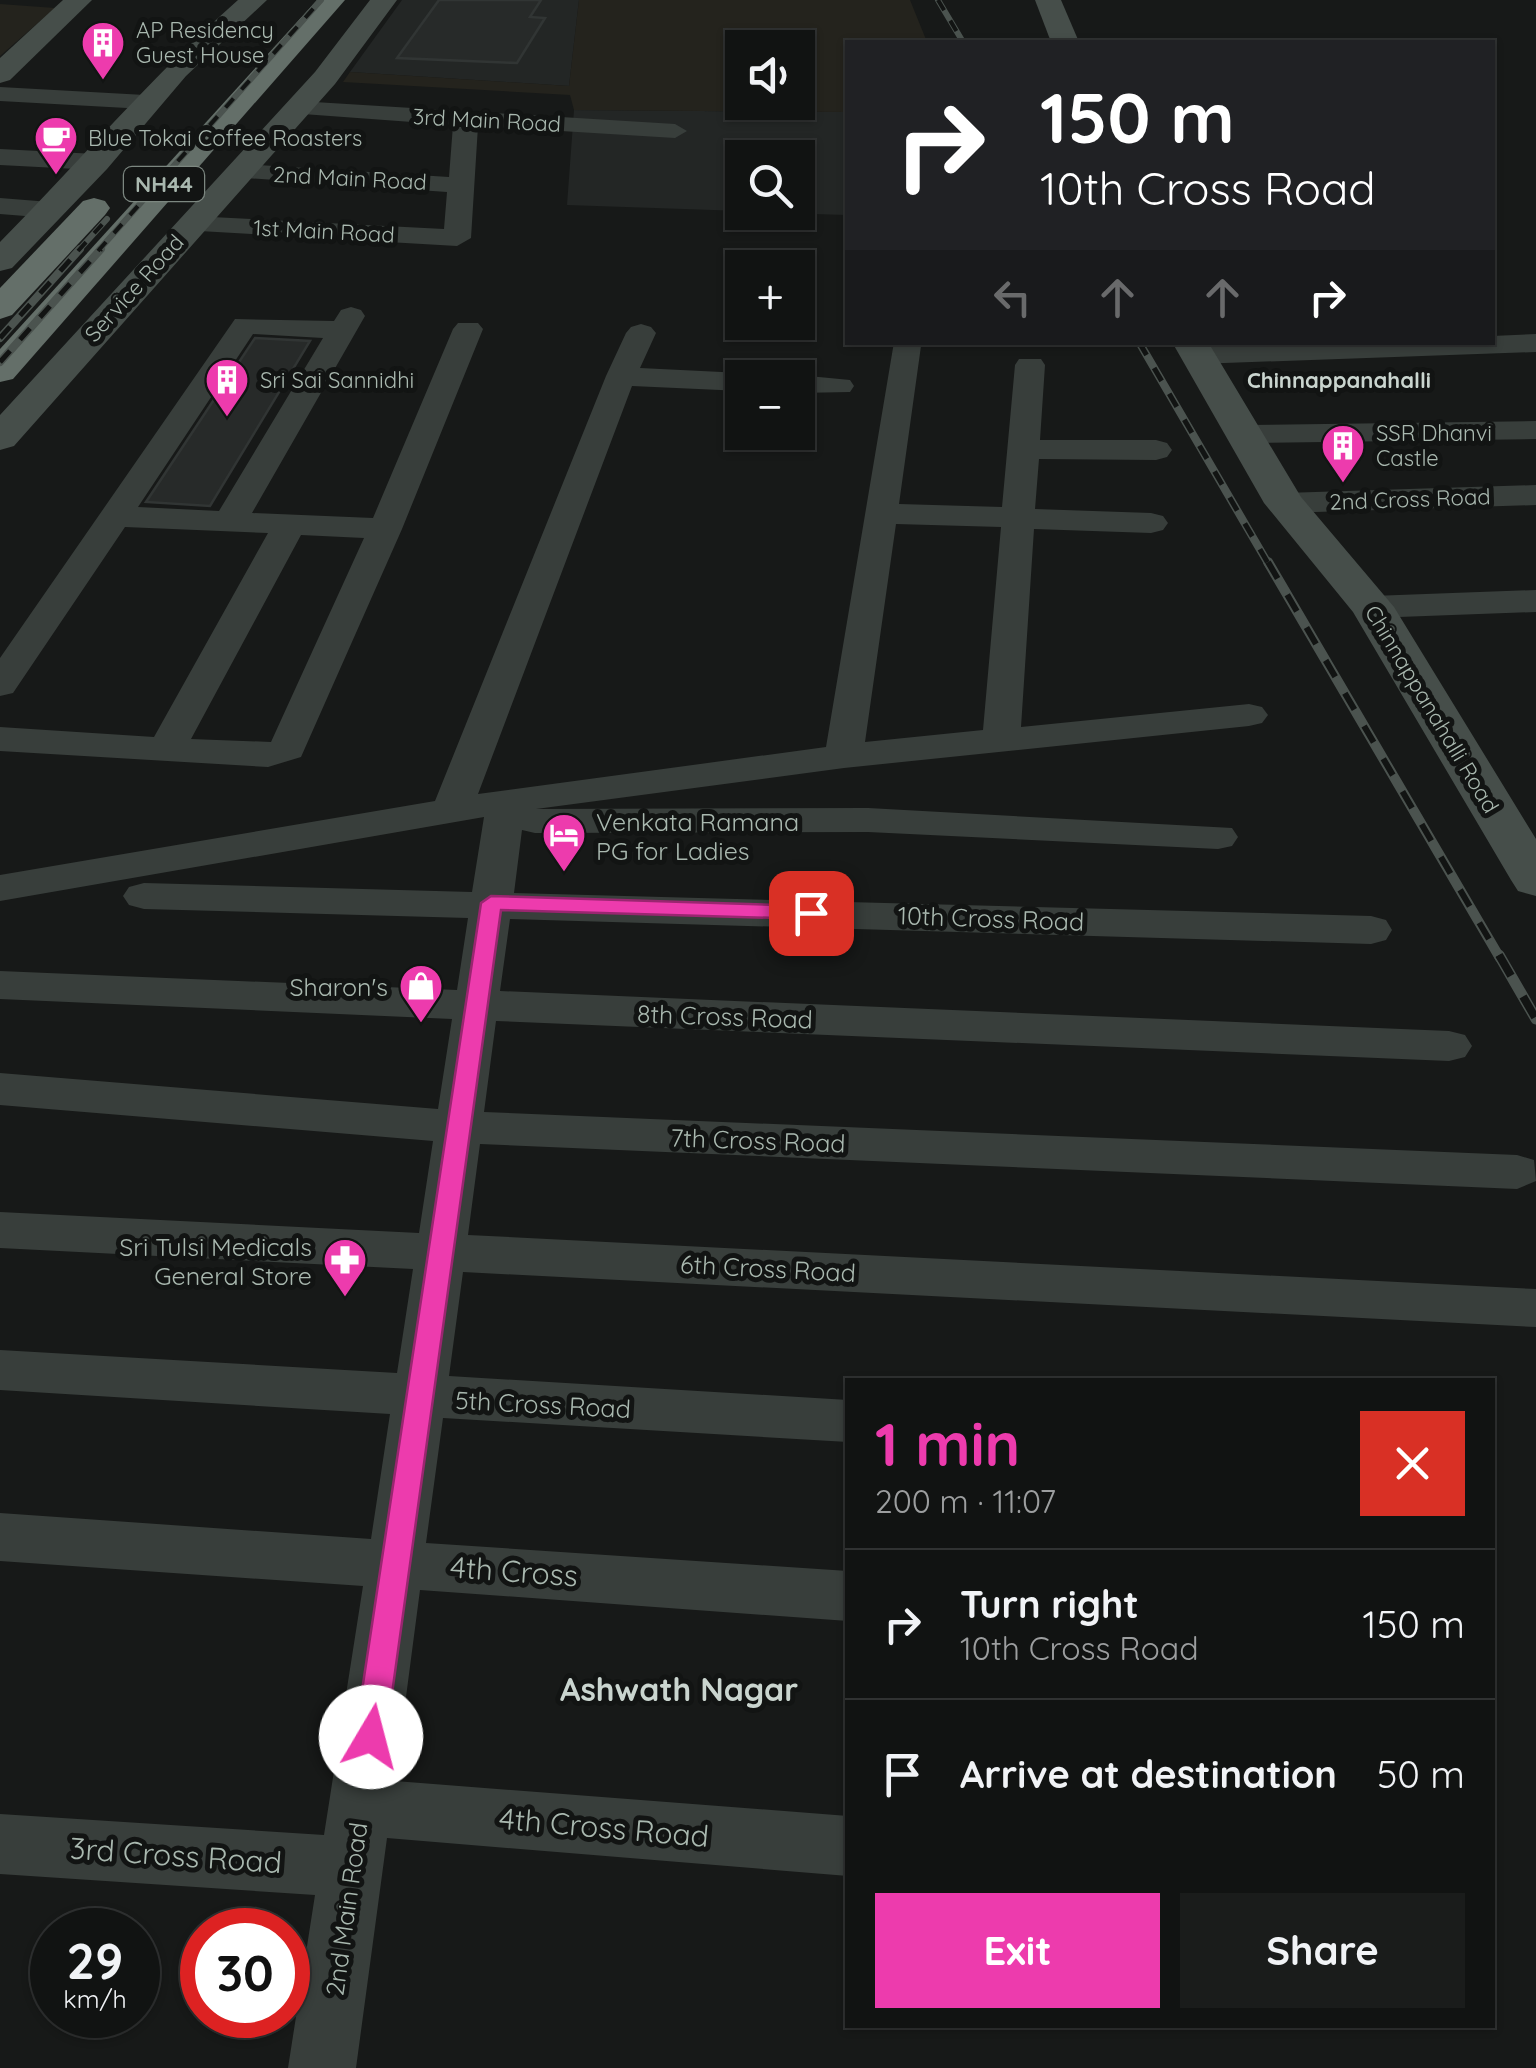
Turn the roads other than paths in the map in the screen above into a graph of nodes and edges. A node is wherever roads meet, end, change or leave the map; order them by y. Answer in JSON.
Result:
{"nodes":[{"id":1,"x":79,"y":0,"type":"edge"},
{"id":2,"x":254,"y":0,"type":"edge"},
{"id":3,"x":288,"y":0,"type":"edge"},
{"id":4,"x":332,"y":0,"type":"edge"},
{"id":5,"x":384,"y":0,"type":"edge"},
{"id":6,"x":1048,"y":0,"type":"edge"},
{"id":7,"x":362,"y":28,"type":"junction"},
{"id":8,"x":297,"y":39,"type":"junction"},
{"id":9,"x":1064,"y":40,"type":"edge"},
{"id":10,"x":226,"y":67,"type":"dead end"},
{"id":11,"x":0,"y":74,"type":"edge"},
{"id":12,"x":0,"y":94,"type":"edge"},
{"id":13,"x":145,"y":102,"type":"junction"},
{"id":14,"x":298,"y":108,"type":"junction"},
{"id":15,"x":466,"y":118,"type":"junction"},
{"id":16,"x":675,"y":131,"type":"dead end"},
{"id":17,"x":0,"y":156,"type":"edge"},
{"id":18,"x":138,"y":161,"type":"dead end"},
{"id":19,"x":96,"y":162,"type":"junction"},
{"id":20,"x":241,"y":172,"type":"junction"},
{"id":21,"x":459,"y":185,"type":"junction"},
{"id":22,"x":0,"y":206,"type":"edge"},
{"id":23,"x":50,"y":210,"type":"junction"},
{"id":24,"x":192,"y":224,"type":"junction"},
{"id":25,"x":0,"y":261,"type":"edge"},
{"id":26,"x":0,"y":308,"type":"edge"},
{"id":27,"x":468,"y":329,"type":"dead end"},
{"id":28,"x":641,"y":333,"type":"dead end"},
{"id":29,"x":1495,"y":343,"type":"edge"},
{"id":30,"x":1536,"y":343,"type":"edge"},
{"id":31,"x":1377,"y":345,"type":"edge"},
{"id":32,"x":906,"y":346,"type":"dead end"},
{"id":33,"x":1193,"y":349,"type":"edge"},
{"id":34,"x":1030,"y":365,"type":"dead end"},
{"id":35,"x":0,"y":370,"type":"edge"},
{"id":36,"x":621,"y":376,"type":"junction"},
{"id":37,"x":725,"y":381,"type":"edge"},
{"id":38,"x":815,"y":385,"type":"edge"},
{"id":39,"x":839,"y":386,"type":"dead end"},
{"id":40,"x":1536,"y":430,"type":"edge"},
{"id":41,"x":1247,"y":434,"type":"junction"},
{"id":42,"x":0,"y":438,"type":"edge"},
{"id":43,"x":1024,"y":449,"type":"junction"},
{"id":44,"x":1156,"y":450,"type":"dead end"},
{"id":45,"x":1536,"y":495,"type":"edge"},
{"id":46,"x":1284,"y":504,"type":"junction"},
{"id":47,"x":880,"y":513,"type":"junction"},
{"id":48,"x":116,"y":516,"type":"junction"},
{"id":49,"x":1018,"y":518,"type":"junction"},
{"id":50,"x":229,"y":522,"type":"junction"},
{"id":51,"x":290,"y":524,"type":"junction"},
{"id":52,"x":1151,"y":524,"type":"dead end"},
{"id":53,"x":385,"y":528,"type":"junction"},
{"id":54,"x":1536,"y":602,"type":"edge"},
{"id":55,"x":1372,"y":607,"type":"junction"},
{"id":56,"x":0,"y":685,"type":"edge"},
{"id":57,"x":1249,"y":715,"type":"dead end"},
{"id":58,"x":0,"y":738,"type":"edge"},
{"id":59,"x":1001,"y":739,"type":"junction"},
{"id":60,"x":166,"y":750,"type":"junction"},
{"id":61,"x":844,"y":756,"type":"junction"},
{"id":62,"x":452,"y":809,"type":"junction"},
{"id":63,"x":505,"y":811,"type":"junction"},
{"id":64,"x":1218,"y":838,"type":"dead end"},
{"id":65,"x":1536,"y":880,"type":"edge"},
{"id":66,"x":0,"y":888,"type":"edge"},
{"id":67,"x":144,"y":896,"type":"dead end"},
{"id":68,"x":491,"y":903,"type":"junction"},
{"id":69,"x":1370,"y":930,"type":"dead end"},
{"id":70,"x":0,"y":985,"type":"edge"},
{"id":71,"x":476,"y":1006,"type":"junction"},
{"id":72,"x":1449,"y":1046,"type":"dead end"},
{"id":73,"x":0,"y":1089,"type":"edge"},
{"id":74,"x":459,"y":1127,"type":"junction"},
{"id":75,"x":1517,"y":1172,"type":"dead end"},
{"id":76,"x":0,"y":1230,"type":"edge"},
{"id":77,"x":441,"y":1252,"type":"junction"},
{"id":78,"x":1536,"y":1308,"type":"edge"},
{"id":79,"x":0,"y":1370,"type":"edge"},
{"id":80,"x":420,"y":1398,"type":"junction"},
{"id":81,"x":845,"y":1420,"type":"edge"},
{"id":82,"x":0,"y":1537,"type":"edge"},
{"id":83,"x":396,"y":1562,"type":"junction"},
{"id":84,"x":845,"y":1596,"type":"edge"},
{"id":85,"x":356,"y":1837,"type":"junction"},
{"id":86,"x":0,"y":1844,"type":"edge"},
{"id":87,"x":845,"y":1846,"type":"edge"},
{"id":88,"x":322,"y":2068,"type":"edge"}],
"edges":[{"from":1,"to":11,"type":"street"},
{"from":2,"to":13,"type":"street"},
{"from":3,"to":10,"type":"highway"},
{"from":4,"to":8,"type":"highway","number":"NH44"},
{"from":5,"to":7,"type":"street","name":"Service Road"},
{"from":6,"to":9,"type":"street"},
{"from":7,"to":8,"type":"highway"},
{"from":7,"to":14,"type":"street","name":"Service Road"},
{"from":8,"to":35,"type":"highway","number":"NH44"},
{"from":12,"to":13,"type":"street"},
{"from":13,"to":19,"type":"street"},
{"from":14,"to":15,"type":"street","name":"3rd Main Road"},
{"from":14,"to":20,"type":"street","name":"Service Road"},
{"from":15,"to":16,"type":"street","name":"3rd Main Road"},
{"from":15,"to":21,"type":"street"},
{"from":17,"to":19,"type":"street"},
{"from":18,"to":26,"type":"highway","number":"NH44"},
{"from":19,"to":23,"type":"street"},
{"from":20,"to":21,"type":"street","name":"2nd Main Road"},
{"from":20,"to":24,"type":"street","name":"Service Road"},
{"from":21,"to":24,"type":"street","name":"1st Main Road"},
{"from":22,"to":23,"type":"street"},
{"from":23,"to":25,"type":"street"},
{"from":24,"to":42,"type":"street","name":"Service Road"},
{"from":27,"to":53,"type":"street"},
{"from":28,"to":36,"type":"street"},
{"from":29,"to":30,"type":"street"},
{"from":31,"to":33,"type":"street"},
{"from":32,"to":47,"type":"street"},
{"from":33,"to":41,"type":"street","name":"Chinnappanahalli Road"},
{"from":34,"to":43,"type":"street"},
{"from":36,"to":37,"type":"street"},
{"from":36,"to":62,"type":"street"},
{"from":38,"to":39,"type":"street"},
{"from":40,"to":41,"type":"street"},
{"from":41,"to":46,"type":"street","name":"Chinnappanahalli Road"},
{"from":43,"to":44,"type":"street"},
{"from":43,"to":49,"type":"street"},
{"from":45,"to":46,"type":"street","name":"2nd Cross Road"},
{"from":46,"to":55,"type":"street","name":"Chinnappanahalli Road"},
{"from":47,"to":49,"type":"street"},
{"from":47,"to":61,"type":"street"},
{"from":48,"to":50,"type":"street"},
{"from":48,"to":50,"type":"street"},
{"from":48,"to":56,"type":"street"},
{"from":49,"to":52,"type":"street"},
{"from":49,"to":59,"type":"street"},
{"from":50,"to":51,"type":"street"},
{"from":51,"to":53,"type":"street"},
{"from":51,"to":60,"type":"street"},
{"from":53,"to":60,"type":"street"},
{"from":54,"to":55,"type":"street"},
{"from":55,"to":65,"type":"street","name":"Chinnappanahalli Road"},
{"from":57,"to":59,"type":"street"},
{"from":58,"to":60,"type":"street"},
{"from":59,"to":61,"type":"street"},
{"from":61,"to":63,"type":"street"},
{"from":62,"to":63,"type":"street"},
{"from":62,"to":66,"type":"street"},
{"from":63,"to":64,"type":"street"},
{"from":63,"to":68,"type":"street","name":"2nd Main Road"},
{"from":67,"to":68,"type":"street","name":"10th Cross Road"},
{"from":68,"to":69,"type":"street","name":"10th Cross Road"},
{"from":68,"to":71,"type":"street","name":"2nd Main Road"},
{"from":70,"to":71,"type":"street","name":"8th Cross Road"},
{"from":71,"to":72,"type":"street","name":"8th Cross Road"},
{"from":71,"to":74,"type":"street","name":"2nd Main Road"},
{"from":73,"to":74,"type":"street","name":"7th Cross Road"},
{"from":74,"to":75,"type":"street","name":"7th Cross Road"},
{"from":74,"to":77,"type":"street","name":"2nd Main Road"},
{"from":76,"to":77,"type":"street","name":"6th Cross Road"},
{"from":77,"to":78,"type":"street","name":"6th Cross Road"},
{"from":77,"to":80,"type":"street","name":"2nd Main Road"},
{"from":79,"to":80,"type":"street","name":"5th Cross Road"},
{"from":80,"to":81,"type":"street","name":"5th Cross Road"},
{"from":80,"to":83,"type":"street","name":"2nd Main Road"},
{"from":82,"to":83,"type":"street","name":"4th Cross"},
{"from":83,"to":84,"type":"street","name":"4th Cross"},
{"from":83,"to":85,"type":"street","name":"2nd Main Road"},
{"from":85,"to":86,"type":"street","name":"3rd Cross Road"},
{"from":85,"to":87,"type":"street","name":"4th Cross Road"},
{"from":85,"to":88,"type":"street","name":"2nd Main Road"}]}
